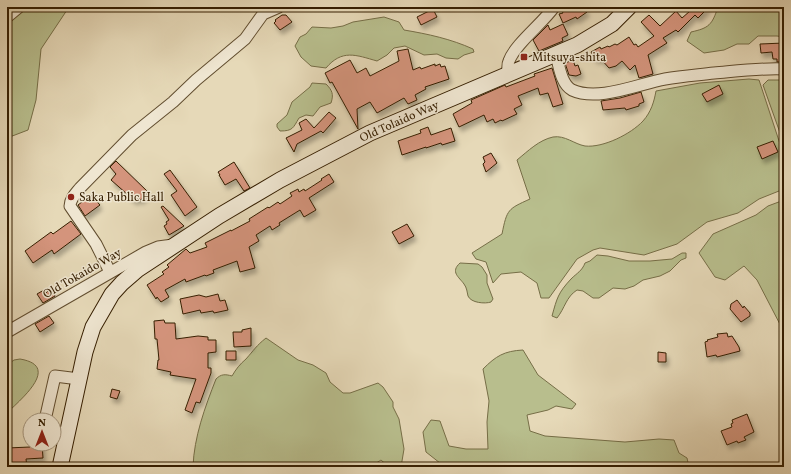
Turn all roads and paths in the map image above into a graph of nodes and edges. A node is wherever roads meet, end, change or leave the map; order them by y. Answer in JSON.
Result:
{"nodes":[{"id":1,"x":19,"y":7,"type":"edge"},
{"id":2,"x":279,"y":7,"type":"edge"},
{"id":3,"x":554,"y":7,"type":"edge"},
{"id":4,"x":629,"y":7,"type":"edge"},
{"id":5,"x":7,"y":17,"type":"edge"},
{"id":6,"x":556,"y":54,"type":"junction"},
{"id":7,"x":784,"y":69,"type":"edge"},
{"id":8,"x":508,"y":73,"type":"junction"},
{"id":9,"x":174,"y":245,"type":"junction"},
{"id":10,"x":110,"y":272,"type":"junction"},
{"id":11,"x":7,"y":332,"type":"edge"},
{"id":12,"x":79,"y":379,"type":"junction"},
{"id":13,"x":47,"y":412,"type":"edge"},
{"id":14,"x":60,"y":467,"type":"edge"}],
"edges":[{"from":1,"to":5,"type":"street"},
{"from":2,"to":10,"type":"street"},
{"from":3,"to":8,"type":"street"},
{"from":4,"to":6,"type":"street","name":"Old Tolaido Way"},
{"from":6,"to":7,"type":"street"},
{"from":6,"to":8,"type":"street","name":"Old Tolaido Way"},
{"from":8,"to":9,"type":"street","name":"Old Tolaido Way"},
{"from":9,"to":10,"type":"street","name":"Old Tokaido Way"},
{"from":9,"to":12,"type":"street","name":"Old Tolaido Way"},
{"from":10,"to":11,"type":"street","name":"Old Tokaido Way"},
{"from":12,"to":13,"type":"street"},
{"from":12,"to":14,"type":"street","name":"Old Tolaido Way"}]}
